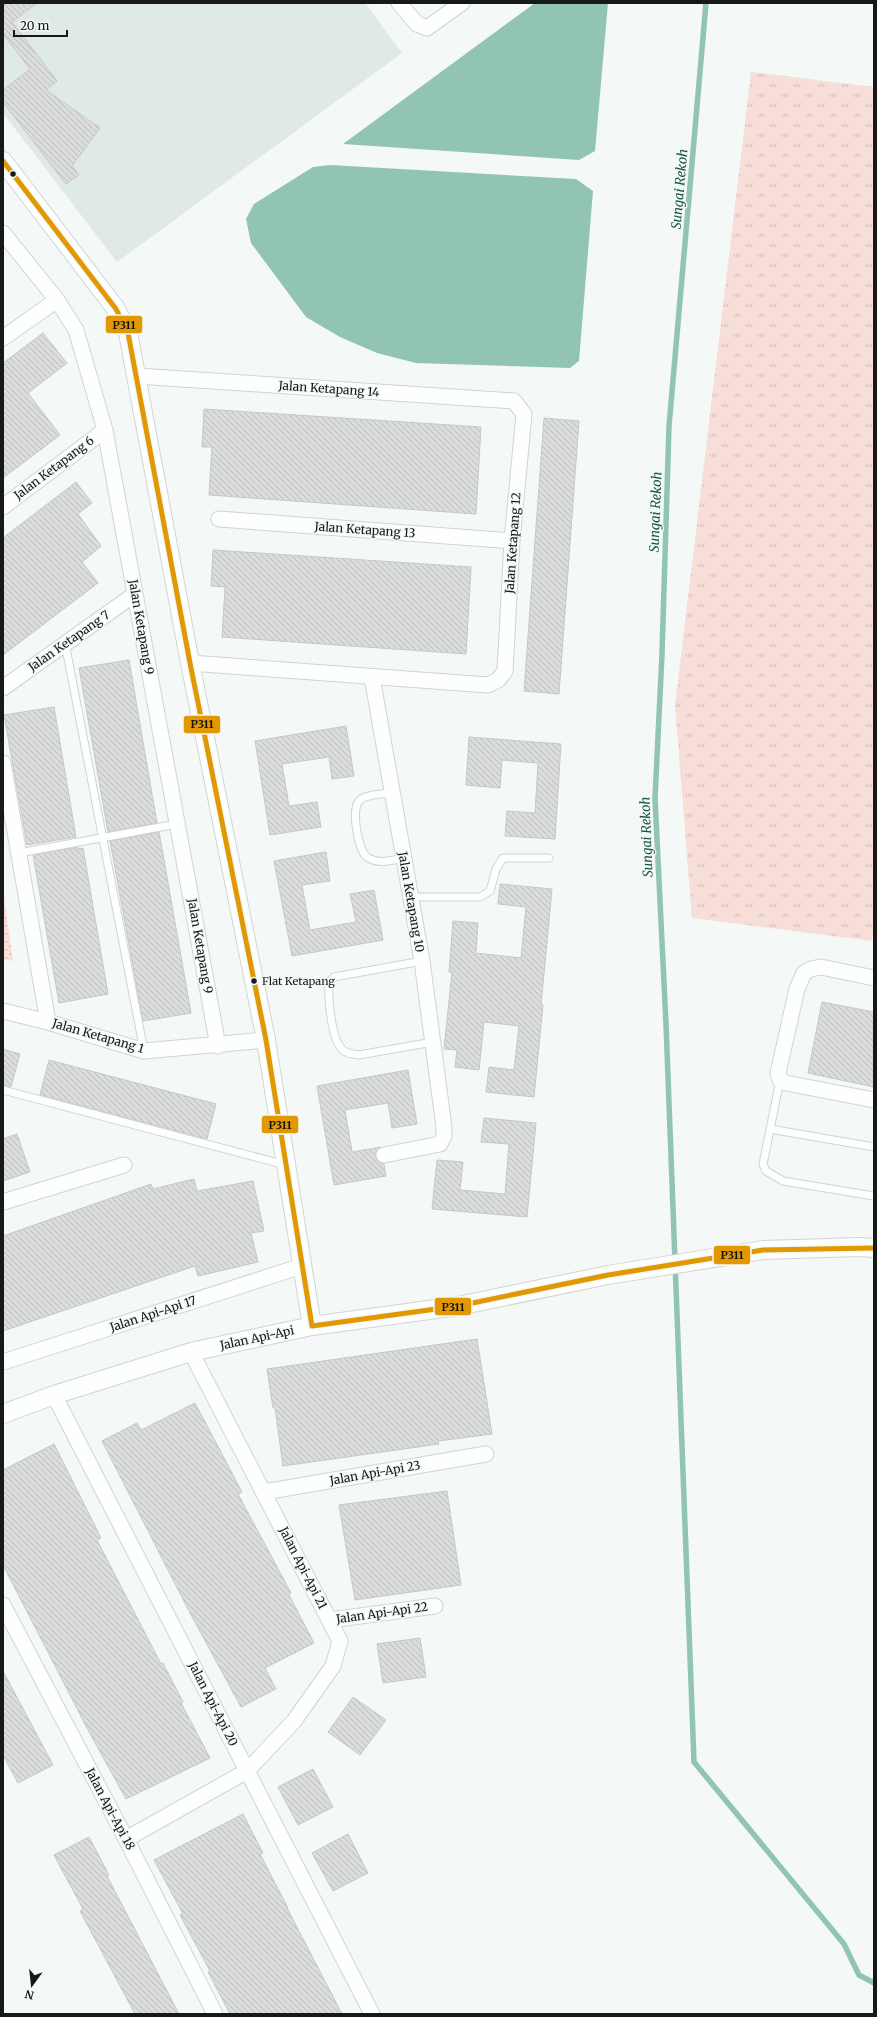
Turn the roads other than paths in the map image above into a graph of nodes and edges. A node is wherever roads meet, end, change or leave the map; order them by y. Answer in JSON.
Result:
{"nodes":[{"id":1,"x":399,"y":3,"type":"edge"},
{"id":2,"x":462,"y":3,"type":"edge"},
{"id":3,"x":3,"y":161,"type":"edge"},
{"id":4,"x":3,"y":233,"type":"edge"},
{"id":5,"x":57,"y":300,"type":"junction"},
{"id":6,"x":3,"y":338,"type":"edge"},
{"id":7,"x":138,"y":376,"type":"junction"},
{"id":8,"x":519,"y":406,"type":"joint"},
{"id":9,"x":105,"y":430,"type":"junction"},
{"id":10,"x":3,"y":507,"type":"edge"},
{"id":11,"x":219,"y":519,"type":"dead end"},
{"id":12,"x":512,"y":541,"type":"junction"},
{"id":13,"x":135,"y":594,"type":"junction"},
{"id":14,"x":65,"y":643,"type":"junction"},
{"id":15,"x":190,"y":663,"type":"junction"},
{"id":16,"x":372,"y":677,"type":"junction"},
{"id":17,"x":3,"y":688,"type":"edge"},
{"id":18,"x":3,"y":763,"type":"edge"},
{"id":19,"x":392,"y":793,"type":"junction"},
{"id":20,"x":177,"y":824,"type":"junction"},
{"id":21,"x":103,"y":838,"type":"junction"},
{"id":22,"x":19,"y":853,"type":"junction"},
{"id":23,"x":404,"y":858,"type":"junction"},
{"id":24,"x":549,"y":858,"type":"dead end"},
{"id":25,"x":410,"y":897,"type":"junction"},
{"id":26,"x":422,"y":961,"type":"junction"},
{"id":27,"x":874,"y":978,"type":"edge"},
{"id":28,"x":3,"y":1010,"type":"edge"},
{"id":29,"x":48,"y":1022,"type":"junction"},
{"id":30,"x":266,"y":1040,"type":"junction"},
{"id":31,"x":433,"y":1042,"type":"junction"},
{"id":32,"x":218,"y":1046,"type":"junction"},
{"id":33,"x":144,"y":1051,"type":"junction"},
{"id":34,"x":780,"y":1080,"type":"junction"},
{"id":35,"x":3,"y":1090,"type":"edge"},
{"id":36,"x":874,"y":1100,"type":"edge"},
{"id":37,"x":770,"y":1129,"type":"junction"},
{"id":38,"x":874,"y":1148,"type":"edge"},
{"id":39,"x":384,"y":1155,"type":"dead end"},
{"id":40,"x":124,"y":1165,"type":"dead end"},
{"id":41,"x":286,"y":1165,"type":"junction"},
{"id":42,"x":874,"y":1196,"type":"edge"},
{"id":43,"x":3,"y":1202,"type":"edge"},
{"id":44,"x":874,"y":1248,"type":"edge"},
{"id":45,"x":302,"y":1266,"type":"junction"},
{"id":46,"x":312,"y":1326,"type":"junction"},
{"id":47,"x":192,"y":1352,"type":"junction"},
{"id":48,"x":3,"y":1362,"type":"edge"},
{"id":49,"x":54,"y":1394,"type":"junction"},
{"id":50,"x":3,"y":1414,"type":"edge"},
{"id":51,"x":486,"y":1454,"type":"dead end"},
{"id":52,"x":264,"y":1492,"type":"junction"},
{"id":53,"x":3,"y":1605,"type":"edge"},
{"id":54,"x":435,"y":1606,"type":"dead end"},
{"id":55,"x":330,"y":1620,"type":"junction"},
{"id":56,"x":247,"y":1771,"type":"junction"},
{"id":57,"x":126,"y":1839,"type":"junction"},
{"id":58,"x":215,"y":2014,"type":"edge"},
{"id":59,"x":372,"y":2014,"type":"edge"}],
"edges":[{"from":1,"to":2,"type":"street"},
{"from":3,"to":7,"type":"street"},
{"from":4,"to":5,"type":"street","name":"Jalan Ketapang 9"},
{"from":5,"to":6,"type":"street"},
{"from":5,"to":9,"type":"street","name":"Jalan Ketapang 9"},
{"from":7,"to":8,"type":"street","name":"Jalan Ketapang 14"},
{"from":7,"to":15,"type":"street"},
{"from":8,"to":12,"type":"street","name":"Jalan Ketapang 12"},
{"from":9,"to":10,"type":"street","name":"Jalan Ketapang 6"},
{"from":9,"to":13,"type":"street","name":"Jalan Ketapang 9"},
{"from":11,"to":12,"type":"street","name":"Jalan Ketapang 13"},
{"from":12,"to":16,"type":"street","name":"Jalan Ketapang 12"},
{"from":13,"to":14,"type":"street","name":"Jalan Ketapang 7"},
{"from":13,"to":20,"type":"street","name":"Jalan Ketapang 9"},
{"from":14,"to":17,"type":"street","name":"Jalan Ketapang 7"},
{"from":14,"to":21,"type":"lane"},
{"from":15,"to":16,"type":"street"},
{"from":15,"to":30,"type":"street"},
{"from":16,"to":19,"type":"street","name":"Jalan Ketapang 10"},
{"from":18,"to":22,"type":"street"},
{"from":19,"to":23,"type":"street","name":"Jalan Ketapang 10"},
{"from":19,"to":23,"type":"lane"},
{"from":20,"to":21,"type":"lane"},
{"from":20,"to":32,"type":"street","name":"Jalan Ketapang 9"},
{"from":21,"to":22,"type":"lane"},
{"from":21,"to":33,"type":"lane"},
{"from":22,"to":29,"type":"street"},
{"from":23,"to":25,"type":"street","name":"Jalan Ketapang 10"},
{"from":24,"to":25,"type":"lane"},
{"from":25,"to":26,"type":"street","name":"Jalan Ketapang 10"},
{"from":26,"to":31,"type":"street","name":"Jalan Ketapang 10"},
{"from":26,"to":31,"type":"lane"},
{"from":27,"to":34,"type":"street"},
{"from":28,"to":29,"type":"street","name":"Jalan Ketapang 1"},
{"from":29,"to":33,"type":"street","name":"Jalan Ketapang 1"},
{"from":30,"to":32,"type":"street","name":"Jalan Ketapang 1"},
{"from":30,"to":41,"type":"street"},
{"from":31,"to":39,"type":"street","name":"Jalan Ketapang 10"},
{"from":32,"to":33,"type":"street","name":"Jalan Ketapang 1"},
{"from":34,"to":36,"type":"street"},
{"from":34,"to":37,"type":"lane"},
{"from":35,"to":41,"type":"lane"},
{"from":37,"to":38,"type":"lane"},
{"from":37,"to":42,"type":"lane"},
{"from":40,"to":43,"type":"street"},
{"from":41,"to":45,"type":"street"},
{"from":44,"to":46,"type":"street","name":"Jalan Api-Api"},
{"from":45,"to":46,"type":"street"},
{"from":45,"to":48,"type":"street","name":"Jalan Api-Api 17"},
{"from":46,"to":47,"type":"street","name":"Jalan Api-Api"},
{"from":47,"to":49,"type":"street","name":"Jalan Api-Api"},
{"from":47,"to":52,"type":"street","name":"Jalan Api-Api 21"},
{"from":49,"to":50,"type":"street","name":"Jalan Api-Api"},
{"from":49,"to":56,"type":"street","name":"Jalan Api-Api 20"},
{"from":51,"to":52,"type":"street","name":"Jalan Api-Api 23"},
{"from":52,"to":55,"type":"street","name":"Jalan Api-Api 21"},
{"from":53,"to":57,"type":"street","name":"Jalan Api-Api 18"},
{"from":54,"to":55,"type":"street","name":"Jalan Api-Api 22"},
{"from":55,"to":56,"type":"street","name":"Jalan Api-Api 21"},
{"from":56,"to":57,"type":"street","name":"Jalan Api-Api 21"},
{"from":56,"to":59,"type":"street","name":"Jalan Api-Api 20"},
{"from":57,"to":58,"type":"street","name":"Jalan Api-Api 18"}]}
